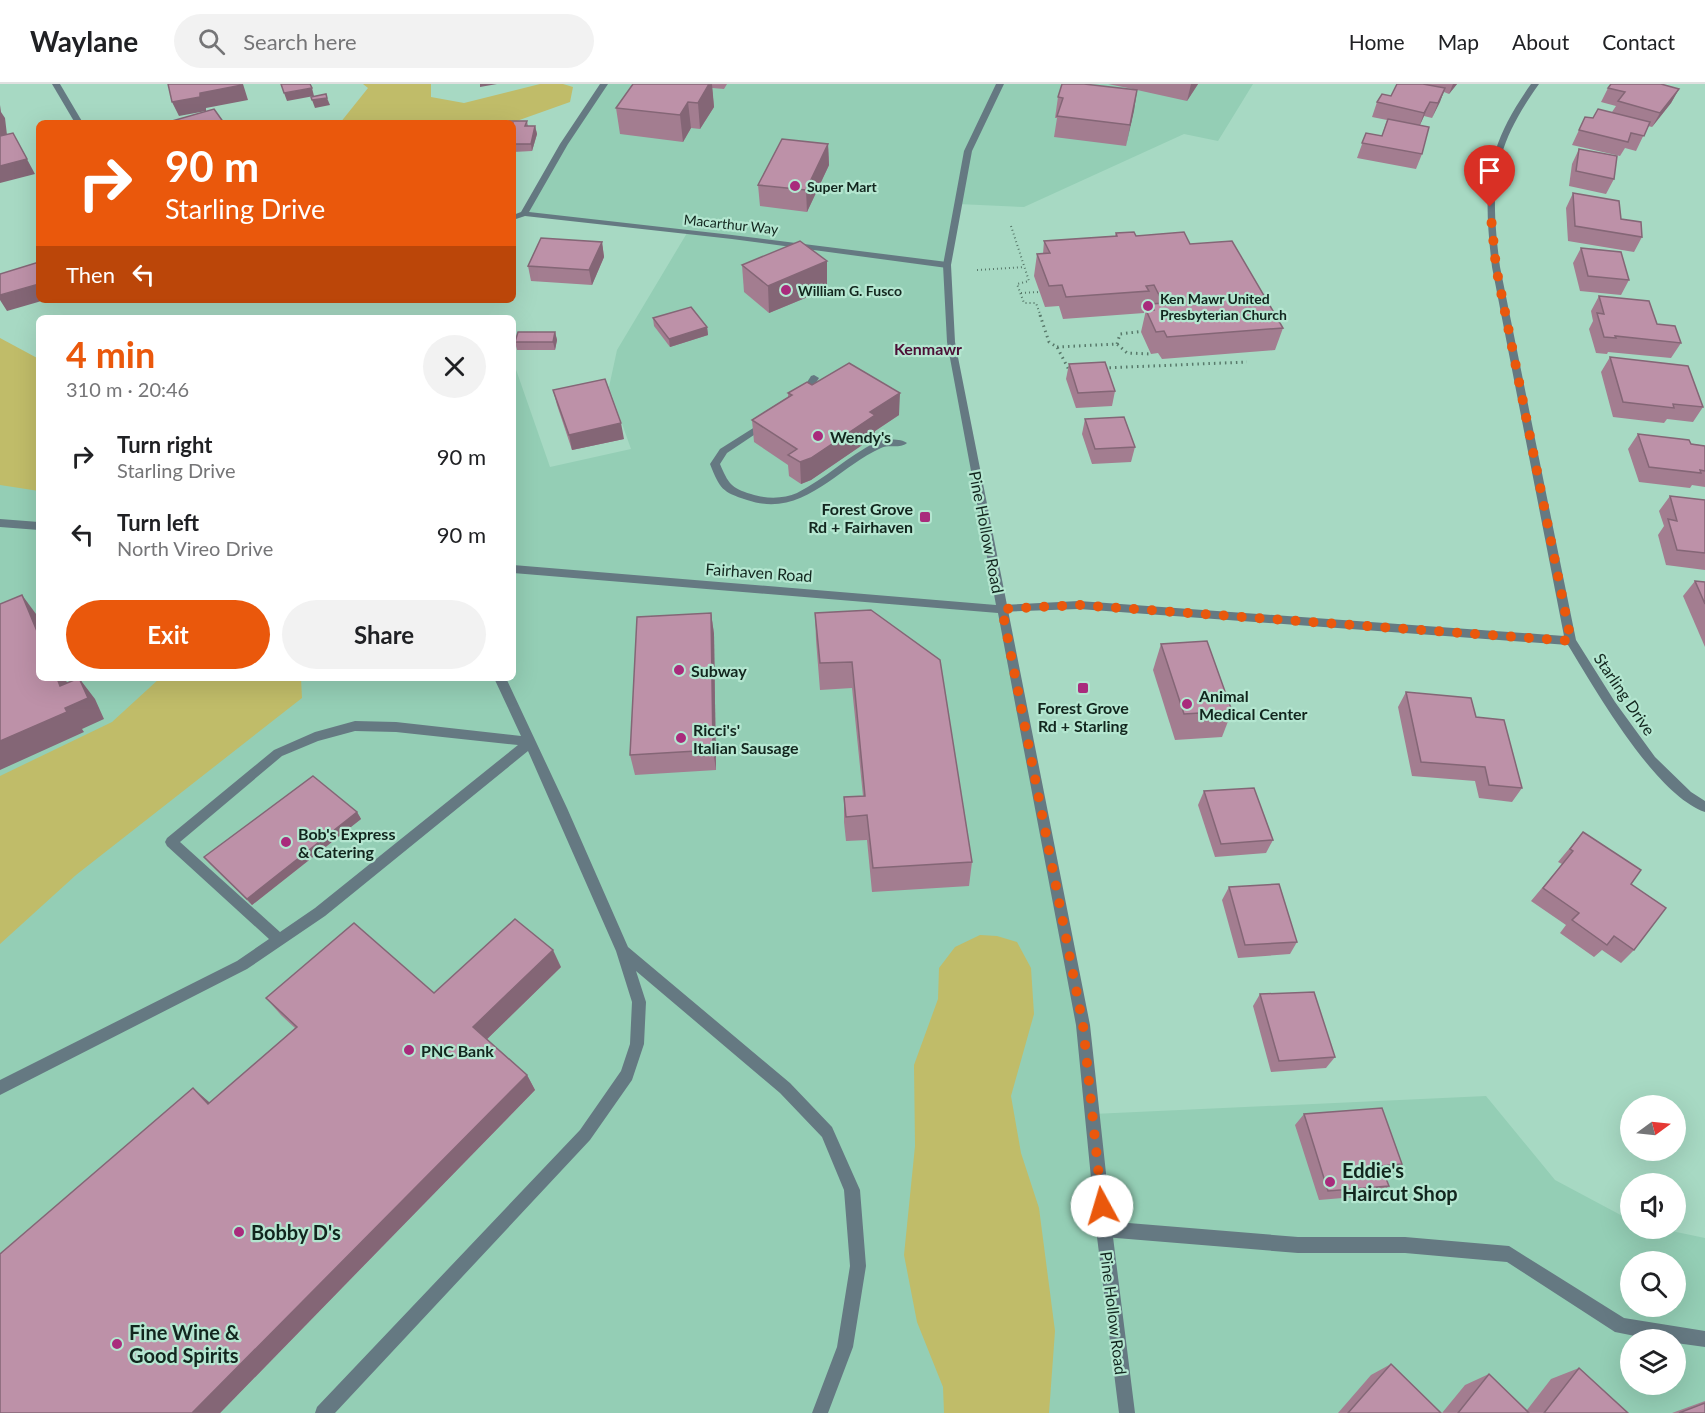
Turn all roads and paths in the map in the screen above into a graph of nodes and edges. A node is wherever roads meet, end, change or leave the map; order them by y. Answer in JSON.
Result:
{"nodes":[{"id":1,"x":56,"y":84,"type":"edge"},
{"id":2,"x":604,"y":84,"type":"edge"},
{"id":3,"x":1000,"y":84,"type":"edge"},
{"id":4,"x":1535,"y":84,"type":"edge"},
{"id":5,"x":77,"y":120,"type":"edge"},
{"id":6,"x":524,"y":214,"type":"junction"},
{"id":7,"x":516,"y":217,"type":"edge"},
{"id":8,"x":1011,"y":226,"type":"dead end"},
{"id":9,"x":1024,"y":267,"type":"junction"},
{"id":10,"x":947,"y":268,"type":"junction"},
{"id":11,"x":1040,"y":291,"type":"edge"},
{"id":12,"x":1021,"y":293,"type":"junction"},
{"id":13,"x":1148,"y":330,"type":"edge"},
{"id":14,"x":1117,"y":344,"type":"junction"},
{"id":15,"x":1057,"y":347,"type":"junction"},
{"id":16,"x":1151,"y":354,"type":"edge"},
{"id":17,"x":1247,"y":362,"type":"edge"},
{"id":18,"x":1104,"y":368,"type":"edge"},
{"id":19,"x":1081,"y":370,"type":"edge"},
{"id":20,"x":814,"y":378,"type":"dead end"},
{"id":21,"x":790,"y":407,"type":"edge"},
{"id":22,"x":771,"y":420,"type":"edge"},
{"id":23,"x":902,"y":443,"type":"dead end"},
{"id":24,"x":0,"y":523,"type":"edge"},
{"id":25,"x":36,"y":526,"type":"edge"},
{"id":26,"x":516,"y":569,"type":"edge"},
{"id":27,"x":1002,"y":609,"type":"junction"},
{"id":28,"x":1571,"y":641,"type":"junction"},
{"id":29,"x":501,"y":681,"type":"edge"},
{"id":30,"x":531,"y":742,"type":"junction"},
{"id":31,"x":1705,"y":807,"type":"edge"},
{"id":32,"x":279,"y":940,"type":"junction"},
{"id":33,"x":623,"y":951,"type":"junction"},
{"id":34,"x":0,"y":1088,"type":"edge"},
{"id":35,"x":1104,"y":1229,"type":"junction"},
{"id":36,"x":1705,"y":1339,"type":"edge"},
{"id":37,"x":323,"y":1413,"type":"edge"},
{"id":38,"x":820,"y":1413,"type":"edge"},
{"id":39,"x":1126,"y":1413,"type":"edge"}],
"edges":[{"from":1,"to":5,"type":"street"},
{"from":2,"to":6,"type":"street"},
{"from":3,"to":10,"type":"street","name":"Pine Hollow Road"},
{"from":4,"to":28,"type":"street"},
{"from":6,"to":7,"type":"street","name":"Macarthur Way"},
{"from":6,"to":10,"type":"street","name":"Macarthur Way"},
{"from":8,"to":9,"type":"path"},
{"from":9,"to":10,"type":"path"},
{"from":9,"to":12,"type":"path"},
{"from":10,"to":27,"type":"street","name":"Pine Hollow Road"},
{"from":11,"to":12,"type":"path"},
{"from":12,"to":15,"type":"path"},
{"from":13,"to":14,"type":"path"},
{"from":14,"to":15,"type":"path"},
{"from":14,"to":16,"type":"path"},
{"from":15,"to":19,"type":"path"},
{"from":17,"to":18,"type":"path"},
{"from":20,"to":21,"type":"street"},
{"from":22,"to":23,"type":"street"},
{"from":24,"to":25,"type":"street"},
{"from":26,"to":27,"type":"street","name":"Fairhaven Road"},
{"from":27,"to":28,"type":"street"},
{"from":27,"to":35,"type":"street","name":"Pine Hollow Road"},
{"from":28,"to":31,"type":"street","name":"Starling Drive"},
{"from":29,"to":30,"type":"street"},
{"from":30,"to":32,"type":"street"},
{"from":30,"to":32,"type":"street"},
{"from":30,"to":33,"type":"street"},
{"from":32,"to":34,"type":"street"},
{"from":33,"to":37,"type":"street"},
{"from":33,"to":38,"type":"street"},
{"from":35,"to":36,"type":"street"},
{"from":35,"to":39,"type":"street","name":"Pine Hollow Road"}]}
